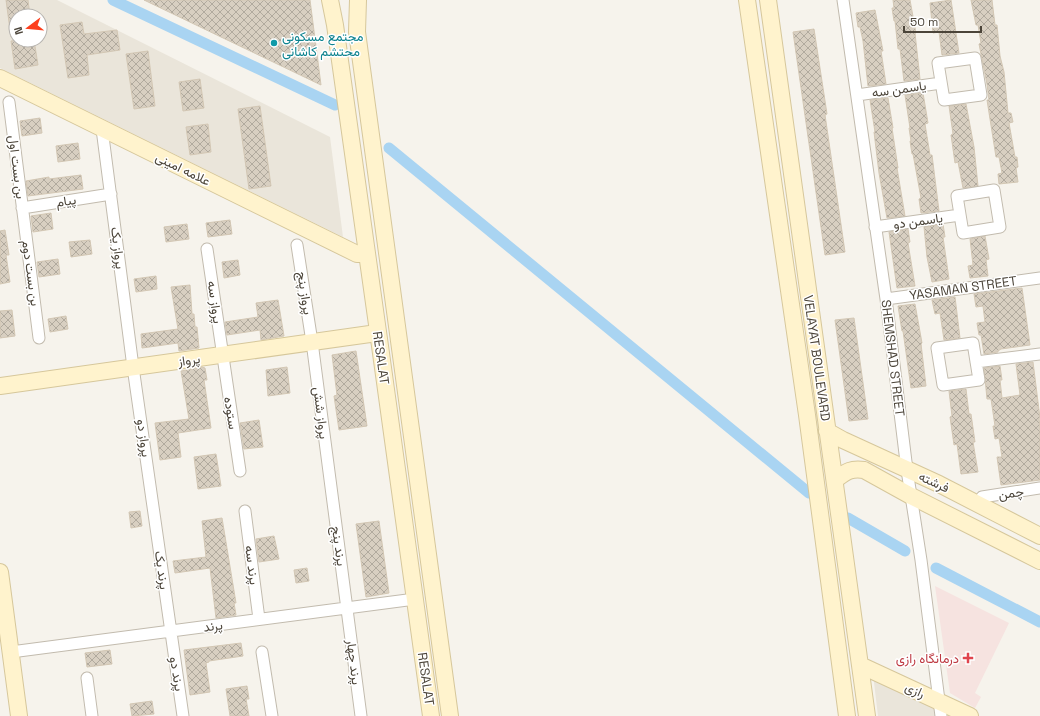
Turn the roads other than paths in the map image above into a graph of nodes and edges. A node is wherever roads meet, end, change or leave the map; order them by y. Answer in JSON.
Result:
{"nodes":[{"id":1,"x":330,"y":0,"type":"edge"},
{"id":2,"x":358,"y":0,"type":"edge"},
{"id":3,"x":747,"y":0,"type":"edge"},
{"id":4,"x":768,"y":0,"type":"edge"},
{"id":5,"x":843,"y":0,"type":"edge"},
{"id":6,"x":0,"y":78,"type":"edge"},
{"id":7,"x":941,"y":83,"type":"junction"},
{"id":8,"x":857,"y":95,"type":"junction"},
{"id":9,"x":9,"y":102,"type":"dead end"},
{"id":10,"x":102,"y":129,"type":"junction"},
{"id":11,"x":111,"y":194,"type":"junction"},
{"id":12,"x":22,"y":208,"type":"junction"},
{"id":13,"x":960,"y":215,"type":"junction"},
{"id":14,"x":875,"y":227,"type":"junction"},
{"id":15,"x":297,"y":245,"type":"dead end"},
{"id":16,"x":207,"y":249,"type":"dead end"},
{"id":17,"x":367,"y":253,"type":"junction"},
{"id":18,"x":1040,"y":278,"type":"edge"},
{"id":19,"x":886,"y":299,"type":"junction"},
{"id":20,"x":377,"y":333,"type":"junction"},
{"id":21,"x":39,"y":338,"type":"dead end"},
{"id":22,"x":312,"y":342,"type":"junction"},
{"id":23,"x":1040,"y":354,"type":"edge"},
{"id":24,"x":223,"y":355,"type":"junction"},
{"id":25,"x":976,"y":362,"type":"junction"},
{"id":26,"x":133,"y":367,"type":"junction"},
{"id":27,"x":0,"y":386,"type":"edge"},
{"id":28,"x":827,"y":430,"type":"junction"},
{"id":29,"x":907,"y":470,"type":"junction"},
{"id":30,"x":240,"y":471,"type":"dead end"},
{"id":31,"x":835,"y":480,"type":"junction"},
{"id":32,"x":330,"y":484,"type":"joint"},
{"id":33,"x":1040,"y":488,"type":"edge"},
{"id":34,"x":911,"y":496,"type":"junction"},
{"id":35,"x":982,"y":497,"type":"dead end"},
{"id":36,"x":154,"y":508,"type":"joint"},
{"id":37,"x":245,"y":511,"type":"dead end"},
{"id":38,"x":1040,"y":536,"type":"edge"},
{"id":39,"x":1040,"y":561,"type":"edge"},
{"id":40,"x":0,"y":572,"type":"edge"},
{"id":41,"x":414,"y":598,"type":"junction"},
{"id":42,"x":348,"y":608,"type":"junction"},
{"id":43,"x":258,"y":619,"type":"junction"},
{"id":44,"x":171,"y":631,"type":"junction"},
{"id":45,"x":11,"y":652,"type":"junction"},
{"id":46,"x":262,"y":652,"type":"dead end"},
{"id":47,"x":860,"y":665,"type":"junction"},
{"id":48,"x":87,"y":678,"type":"dead end"},
{"id":49,"x":940,"y":708,"type":"edge"},
{"id":50,"x":19,"y":716,"type":"edge"},
{"id":51,"x":92,"y":716,"type":"edge"},
{"id":52,"x":184,"y":716,"type":"edge"},
{"id":53,"x":272,"y":716,"type":"edge"},
{"id":54,"x":361,"y":716,"type":"edge"},
{"id":55,"x":431,"y":716,"type":"edge"},
{"id":56,"x":450,"y":716,"type":"edge"},
{"id":57,"x":847,"y":716,"type":"edge"},
{"id":58,"x":868,"y":716,"type":"edge"},
{"id":59,"x":970,"y":716,"type":"edge"}],
"edges":[{"from":1,"to":17,"type":"street","name":"RESALAT"},
{"from":2,"to":56,"type":"street","name":"RESALAT"},
{"from":3,"to":57,"type":"street","name":"VELAYAT BOULEVARD"},
{"from":4,"to":28,"type":"street","name":"VELAYAT BOULEVARD"},
{"from":5,"to":8,"type":"street","name":"SHEMSHAD STREET"},
{"from":6,"to":10,"type":"street","name":"علامه امینی"},
{"from":7,"to":7,"type":"street"},
{"from":7,"to":8,"type":"street","name":"یاسمن سه"},
{"from":8,"to":14,"type":"street","name":"SHEMSHAD STREET"},
{"from":9,"to":12,"type":"street","name":"بن بست اول"},
{"from":10,"to":11,"type":"street","name":"پرواز یک"},
{"from":10,"to":17,"type":"street","name":"علامه امینی"},
{"from":11,"to":12,"type":"street","name":"پیام"},
{"from":11,"to":26,"type":"street","name":"پرواز یک"},
{"from":12,"to":21,"type":"street","name":"بن بست دوم"},
{"from":13,"to":13,"type":"street"},
{"from":13,"to":14,"type":"street","name":"یاسمن دو"},
{"from":14,"to":19,"type":"street","name":"SHEMSHAD STREET"},
{"from":15,"to":22,"type":"street","name":"پرواز پنج"},
{"from":16,"to":24,"type":"street","name":"پرواز سه"},
{"from":17,"to":20,"type":"street","name":"RESALAT"},
{"from":18,"to":19,"type":"street","name":"YASAMAN STREET"},
{"from":19,"to":29,"type":"street","name":"SHEMSHAD STREET"},
{"from":20,"to":22,"type":"street","name":"پرواز"},
{"from":20,"to":41,"type":"street","name":"RESALAT"},
{"from":22,"to":24,"type":"street","name":"پرواز"},
{"from":22,"to":32,"type":"street","name":"پرواز شش"},
{"from":23,"to":25,"type":"street"},
{"from":24,"to":26,"type":"street","name":"پرواز"},
{"from":24,"to":30,"type":"street","name":"ستوده"},
{"from":25,"to":25,"type":"street"},
{"from":26,"to":27,"type":"street","name":"پرواز"},
{"from":26,"to":36,"type":"street","name":"پرواز دو"},
{"from":28,"to":29,"type":"street","name":"فرشته"},
{"from":28,"to":31,"type":"street","name":"VELAYAT BOULEVARD"},
{"from":29,"to":34,"type":"street","name":"SHEMSHAD STREET"},
{"from":29,"to":38,"type":"street","name":"فرشته"},
{"from":31,"to":34,"type":"street","name":"فرشته"},
{"from":31,"to":47,"type":"street","name":"VELAYAT BOULEVARD"},
{"from":32,"to":42,"type":"street","name":"پرند پنج"},
{"from":33,"to":35,"type":"street","name":"چمن"},
{"from":34,"to":39,"type":"street","name":"فرشته"},
{"from":34,"to":49,"type":"street","name":"SHEMSHAD STREET"},
{"from":36,"to":44,"type":"street","name":"پرند یک"},
{"from":37,"to":43,"type":"street","name":"پرند سه"},
{"from":40,"to":45,"type":"street"},
{"from":41,"to":42,"type":"street","name":"پرند"},
{"from":41,"to":55,"type":"street","name":"RESALAT"},
{"from":42,"to":43,"type":"street","name":"پرند"},
{"from":42,"to":54,"type":"street","name":"پرند چهار"},
{"from":43,"to":44,"type":"street","name":"پرند"},
{"from":44,"to":45,"type":"street","name":"پرند"},
{"from":44,"to":52,"type":"street","name":"پرند دو"},
{"from":45,"to":50,"type":"street"},
{"from":46,"to":53,"type":"street"},
{"from":47,"to":49,"type":"street","name":"رازی"},
{"from":47,"to":58,"type":"street","name":"VELAYAT BOULEVARD"},
{"from":48,"to":51,"type":"street"},
{"from":49,"to":59,"type":"street","name":"رازی"}]}
